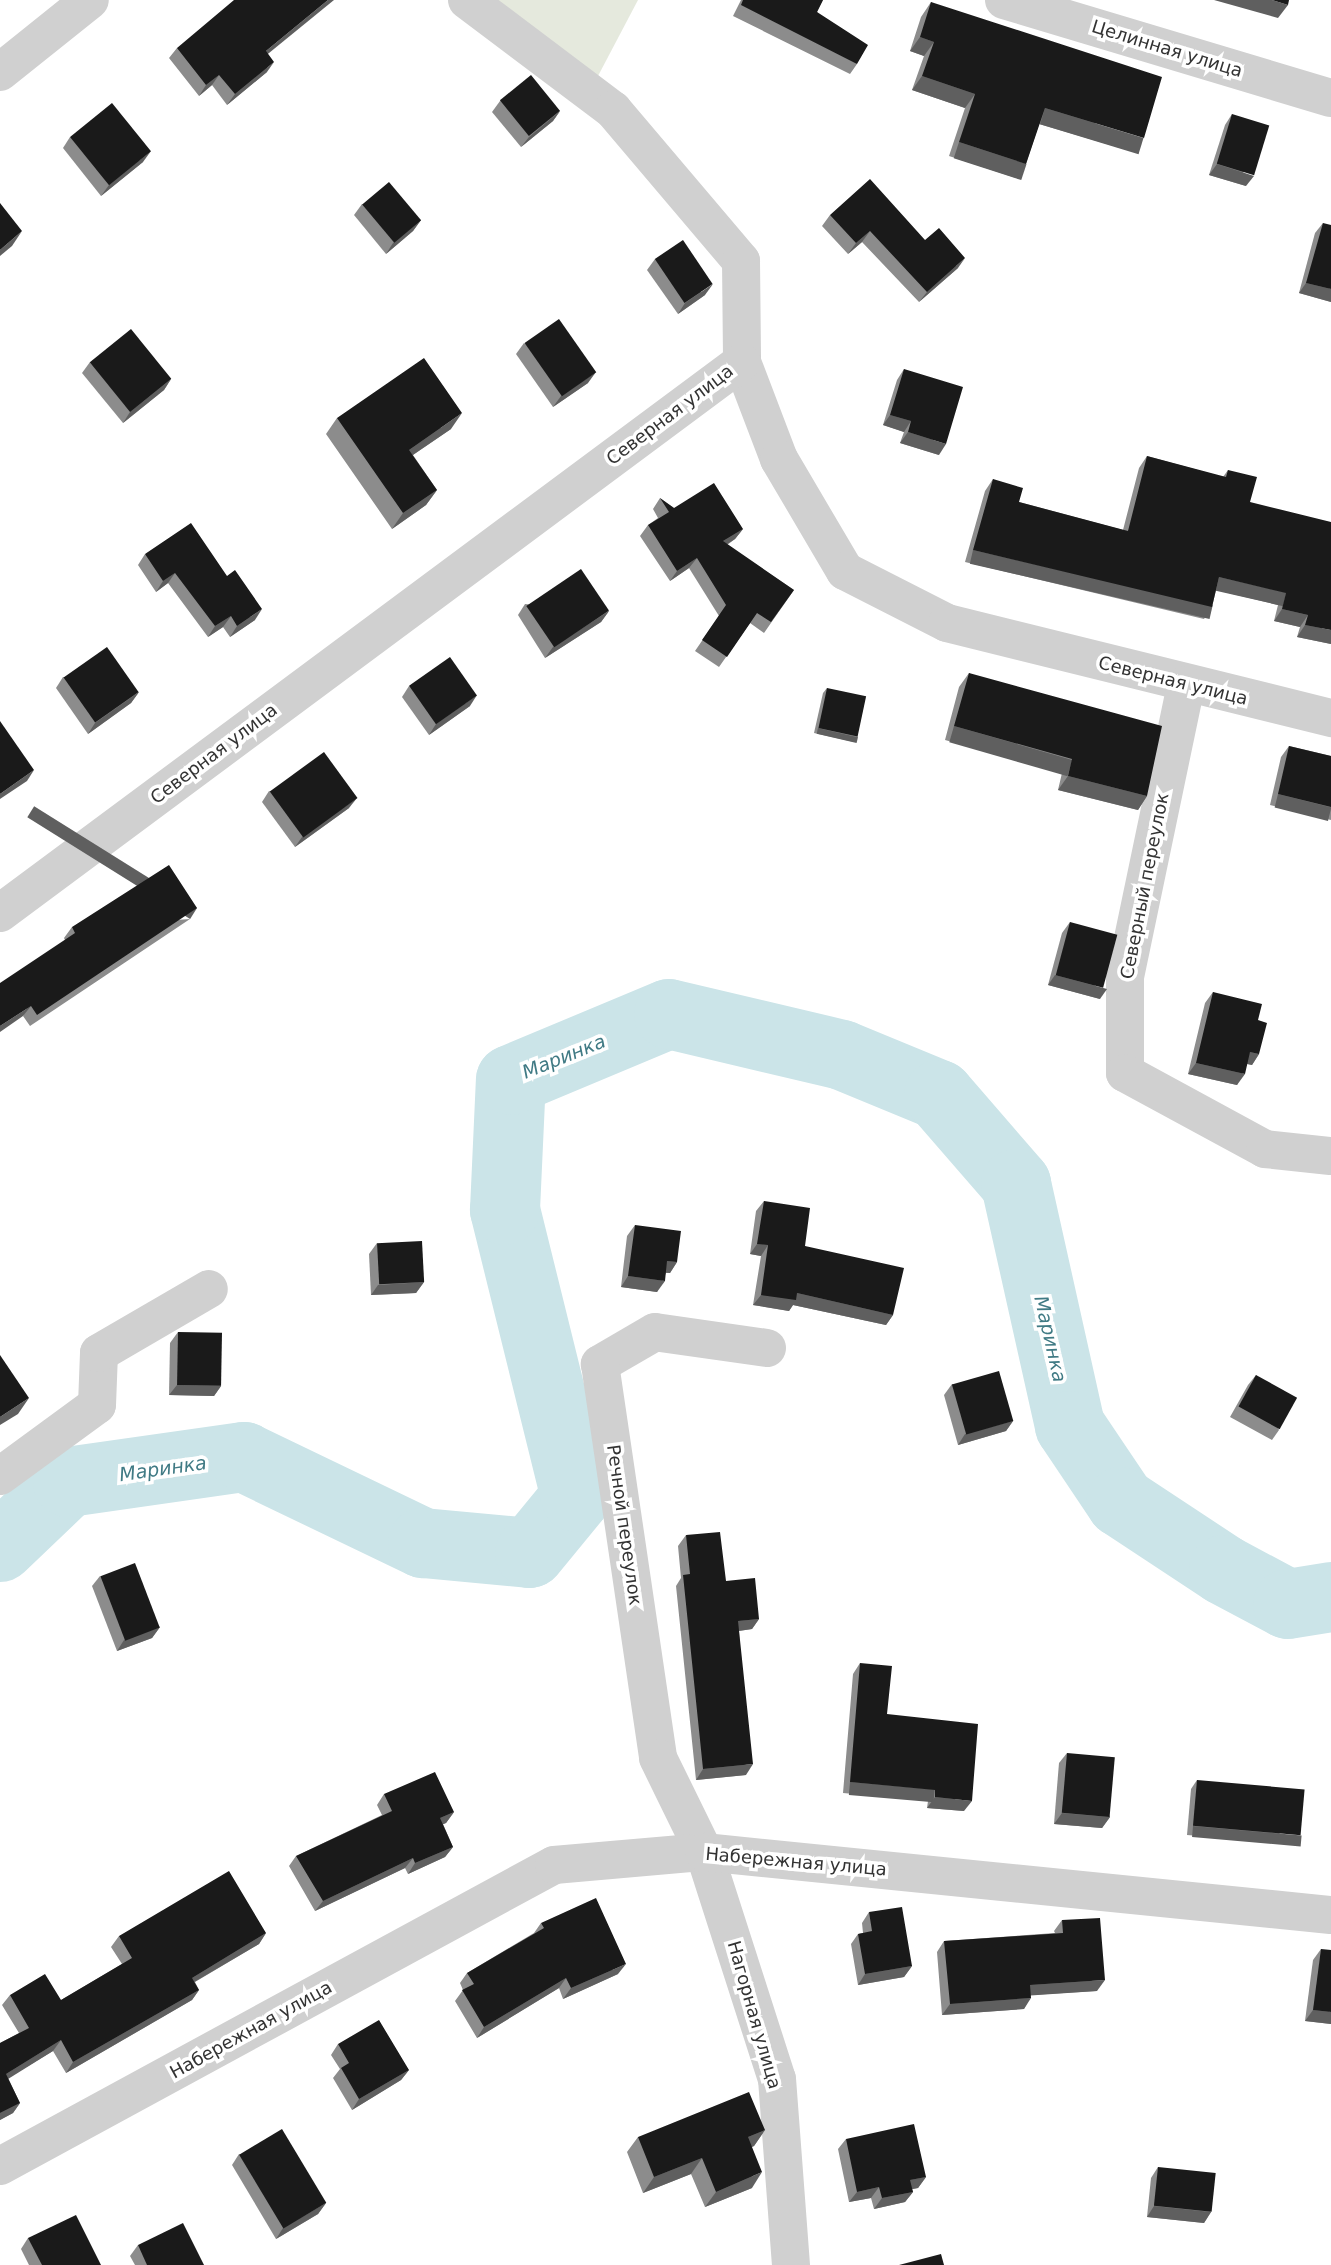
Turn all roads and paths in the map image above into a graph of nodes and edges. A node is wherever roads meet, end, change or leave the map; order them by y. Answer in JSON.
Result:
{"nodes":[{"id":1,"x":90,"y":0,"type":"edge"},
{"id":2,"x":467,"y":0,"type":"edge"},
{"id":3,"x":1004,"y":0,"type":"edge"},
{"id":4,"x":0,"y":72,"type":"edge"},
{"id":5,"x":1331,"y":98,"type":"edge"},
{"id":6,"x":742,"y":362,"type":"junction"},
{"id":7,"x":1186,"y":685,"type":"junction"},
{"id":8,"x":1331,"y":718,"type":"edge"},
{"id":9,"x":0,"y":913,"type":"edge"},
{"id":10,"x":1331,"y":1156,"type":"edge"},
{"id":11,"x":209,"y":1289,"type":"dead end"},
{"id":12,"x":767,"y":1348,"type":"dead end"},
{"id":13,"x":0,"y":1476,"type":"edge"},
{"id":14,"x":704,"y":1852,"type":"junction"},
{"id":15,"x":1331,"y":1915,"type":"edge"},
{"id":16,"x":0,"y":2166,"type":"edge"},
{"id":17,"x":791,"y":2265,"type":"edge"}],
"edges":[{"from":1,"to":4,"type":"street"},
{"from":2,"to":6,"type":"street"},
{"from":3,"to":5,"type":"street","name":"Целинная улица"},
{"from":6,"to":7,"type":"street","name":"Северная улица"},
{"from":6,"to":9,"type":"street","name":"Северная улица"},
{"from":7,"to":8,"type":"street","name":"Северная улица"},
{"from":7,"to":10,"type":"street","name":"Северный переулок"},
{"from":11,"to":13,"type":"street"},
{"from":12,"to":14,"type":"street","name":"Речной переулок"},
{"from":14,"to":15,"type":"street","name":"Набережная улица"},
{"from":14,"to":16,"type":"street","name":"Набережная улица"},
{"from":14,"to":17,"type":"street","name":"Нагорная улица"}]}
